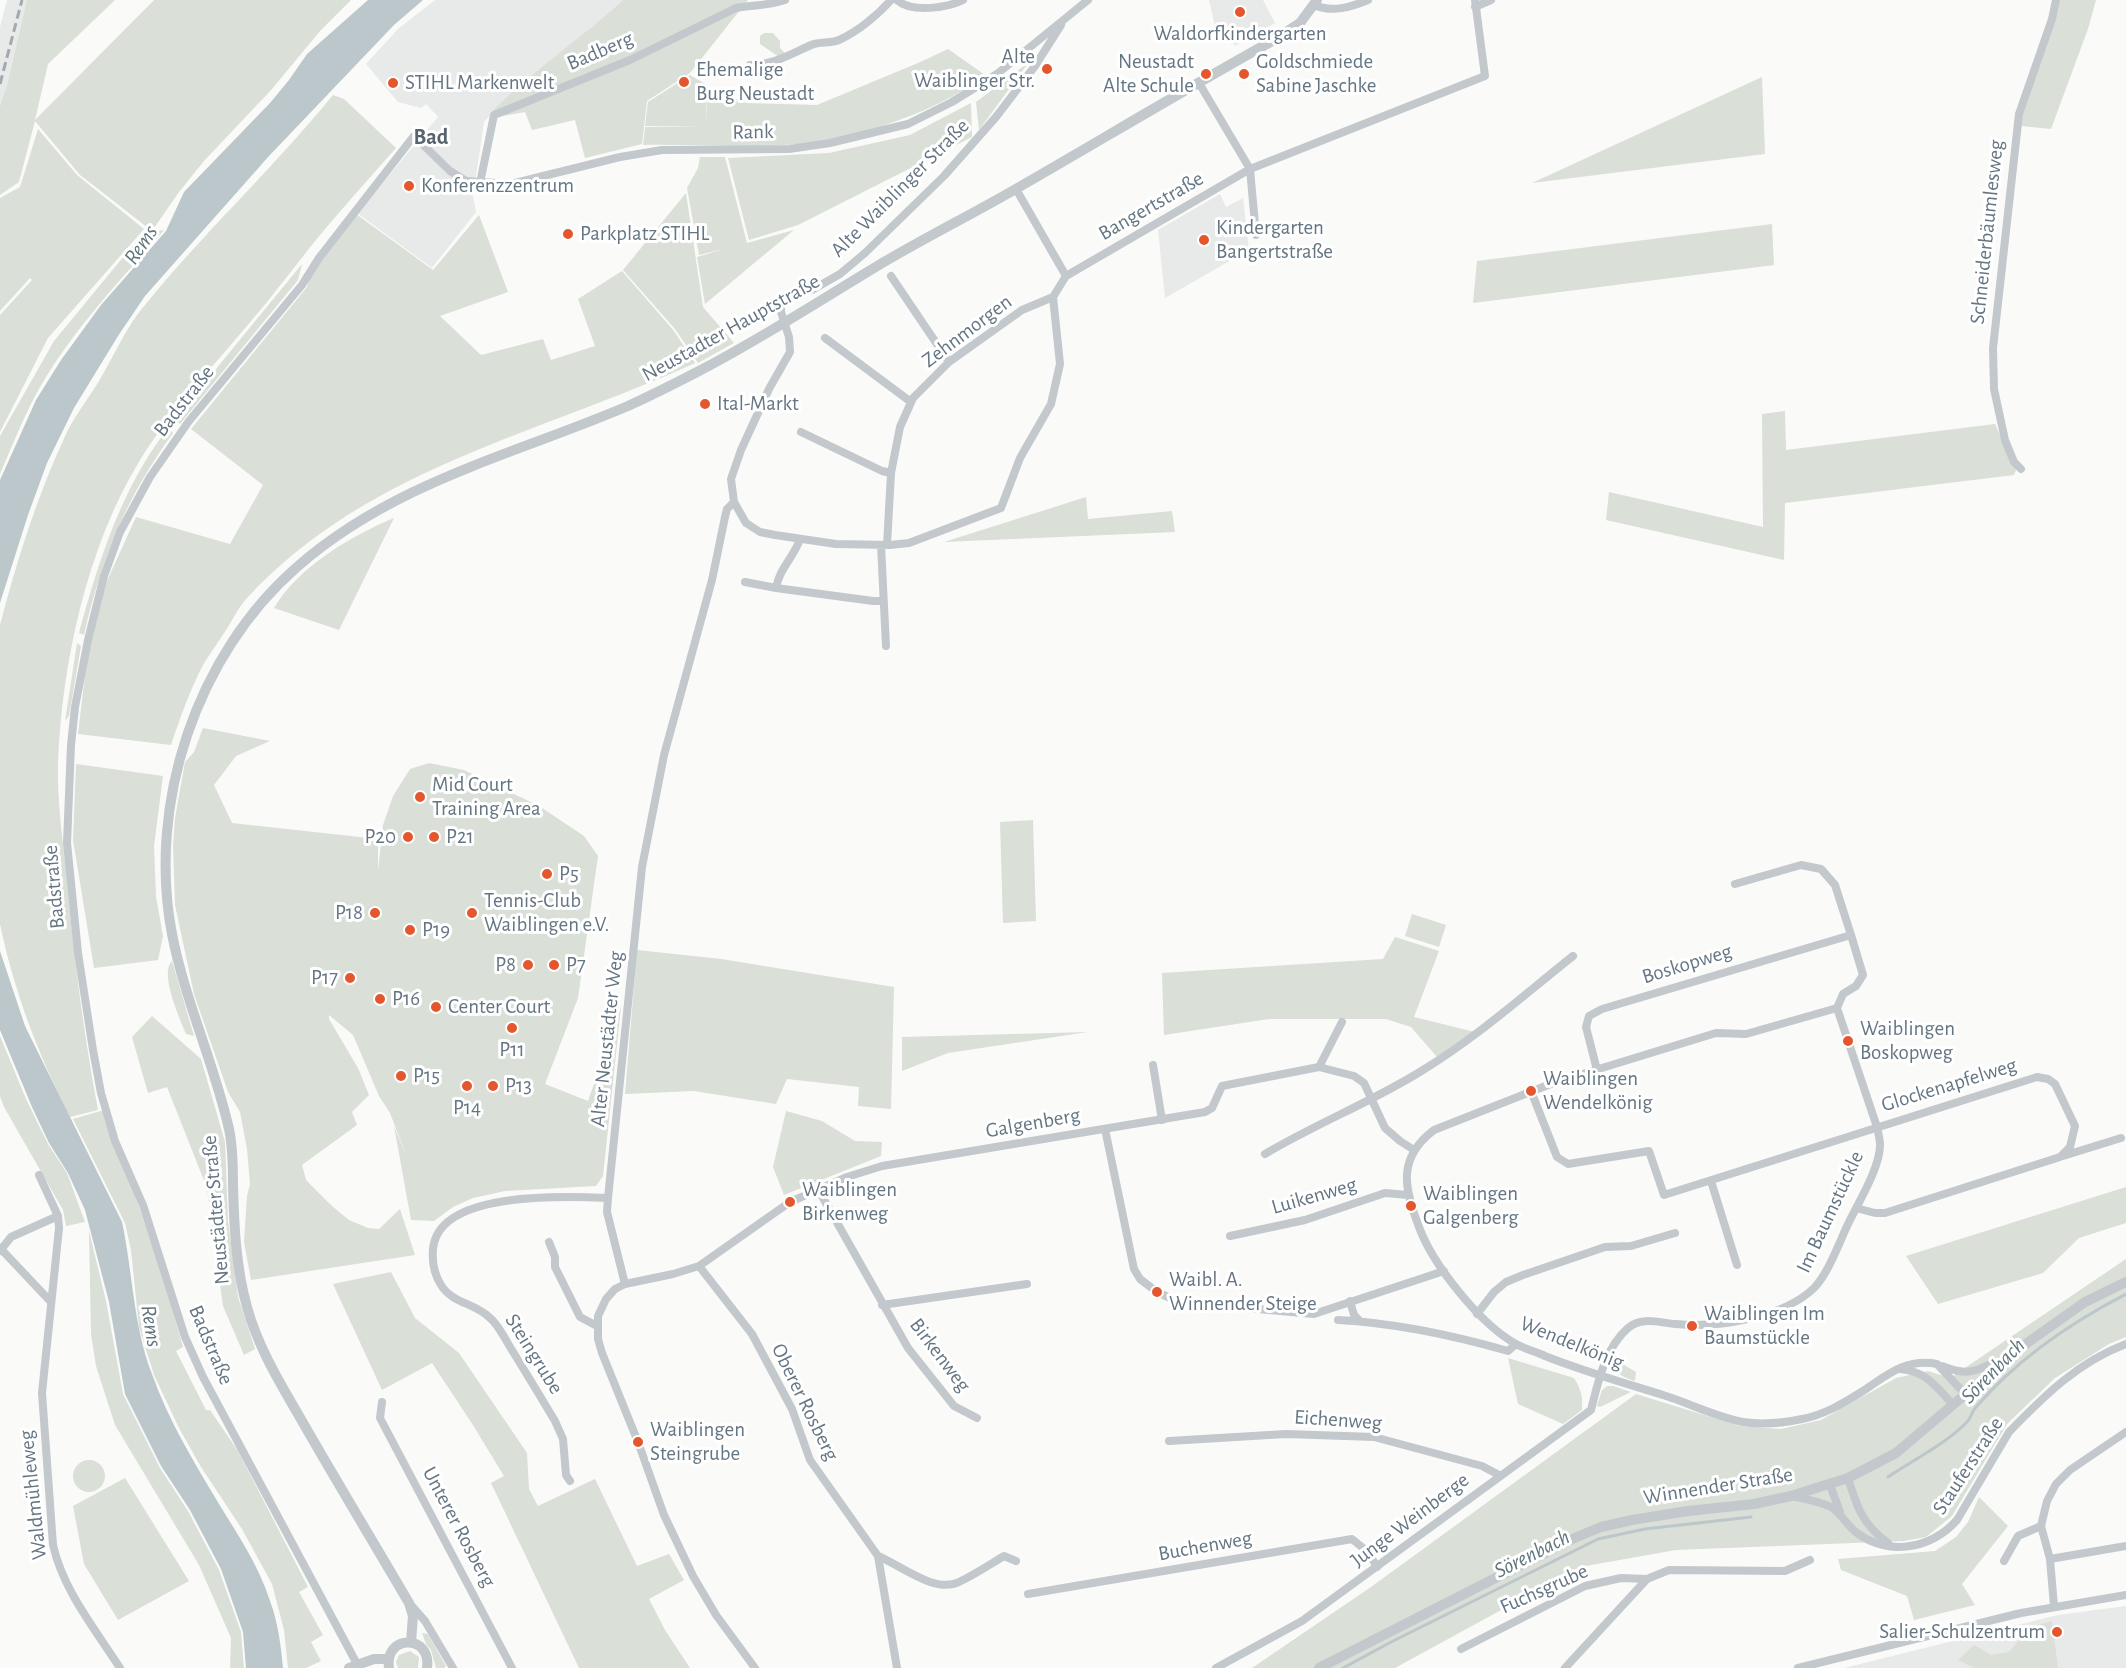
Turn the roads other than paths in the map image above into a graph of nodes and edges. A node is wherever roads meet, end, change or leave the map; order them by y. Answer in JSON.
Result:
{"nodes":[{"id":1,"x":784,"y":0,"type":"edge"},
{"id":2,"x":891,"y":0,"type":"edge"},
{"id":3,"x":897,"y":0,"type":"edge"},
{"id":4,"x":963,"y":0,"type":"edge"},
{"id":5,"x":1088,"y":0,"type":"edge"},
{"id":6,"x":1368,"y":0,"type":"edge"},
{"id":7,"x":1491,"y":0,"type":"edge"},
{"id":8,"x":2056,"y":0,"type":"edge"},
{"id":9,"x":1315,"y":2,"type":"edge"},
{"id":10,"x":1475,"y":3,"type":"edge"},
{"id":11,"x":1067,"y":16,"type":"junction"},
{"id":12,"x":750,"y":65,"type":"dead end"},
{"id":13,"x":1199,"y":83,"type":"junction"},
{"id":14,"x":403,"y":149,"type":"joint"},
{"id":15,"x":1250,"y":169,"type":"junction"},
{"id":16,"x":480,"y":183,"type":"junction"},
{"id":17,"x":1016,"y":189,"type":"junction"},
{"id":18,"x":1256,"y":235,"type":"dead end"},
{"id":19,"x":891,"y":276,"type":"dead end"},
{"id":20,"x":1065,"y":276,"type":"junction"},
{"id":21,"x":1053,"y":297,"type":"junction"},
{"id":22,"x":785,"y":323,"type":"junction"},
{"id":23,"x":825,"y":338,"type":"dead end"},
{"id":24,"x":949,"y":362,"type":"junction"},
{"id":25,"x":911,"y":402,"type":"junction"},
{"id":26,"x":801,"y":432,"type":"dead end"},
{"id":27,"x":2021,"y":469,"type":"dead end"},
{"id":28,"x":891,"y":473,"type":"junction"},
{"id":29,"x":734,"y":502,"type":"junction"},
{"id":30,"x":800,"y":539,"type":"junction"},
{"id":31,"x":884,"y":545,"type":"junction"},
{"id":32,"x":745,"y":582,"type":"dead end"},
{"id":33,"x":776,"y":588,"type":"junction"},
{"id":34,"x":883,"y":601,"type":"junction"},
{"id":35,"x":886,"y":646,"type":"dead end"},
{"id":36,"x":195,"y":710,"type":"joint"},
{"id":37,"x":1735,"y":884,"type":"dead end"},
{"id":38,"x":1851,"y":935,"type":"junction"},
{"id":39,"x":1573,"y":956,"type":"dead end"},
{"id":40,"x":1837,"y":1008,"type":"junction"},
{"id":41,"x":1342,"y":1022,"type":"dead end"},
{"id":42,"x":1153,"y":1065,"type":"dead end"},
{"id":43,"x":1319,"y":1068,"type":"junction"},
{"id":44,"x":1597,"y":1070,"type":"junction"},
{"id":45,"x":1531,"y":1091,"type":"junction"},
{"id":46,"x":1373,"y":1100,"type":"junction"},
{"id":47,"x":1162,"y":1120,"type":"junction"},
{"id":48,"x":1877,"y":1126,"type":"junction"},
{"id":49,"x":1105,"y":1129,"type":"junction"},
{"id":50,"x":2121,"y":1138,"type":"dead end"},
{"id":51,"x":1414,"y":1150,"type":"junction"},
{"id":52,"x":1265,"y":1154,"type":"dead end"},
{"id":53,"x":2060,"y":1157,"type":"junction"},
{"id":54,"x":39,"y":1176,"type":"dead end"},
{"id":55,"x":1711,"y":1181,"type":"junction"},
{"id":56,"x":818,"y":1189,"type":"junction"},
{"id":57,"x":1408,"y":1195,"type":"junction"},
{"id":58,"x":608,"y":1198,"type":"junction"},
{"id":59,"x":1856,"y":1208,"type":"junction"},
{"id":60,"x":58,"y":1216,"type":"junction"},
{"id":61,"x":1675,"y":1233,"type":"dead end"},
{"id":62,"x":1230,"y":1236,"type":"dead end"},
{"id":63,"x":549,"y":1242,"type":"dead end"},
{"id":64,"x":0,"y":1250,"type":"edge"},
{"id":65,"x":1737,"y":1265,"type":"dead end"},
{"id":66,"x":699,"y":1266,"type":"junction"},
{"id":67,"x":1444,"y":1271,"type":"junction"},
{"id":68,"x":2126,"y":1282,"type":"edge"},
{"id":69,"x":625,"y":1284,"type":"junction"},
{"id":70,"x":1027,"y":1284,"type":"dead end"},
{"id":71,"x":1350,"y":1301,"type":"junction"},
{"id":72,"x":51,"y":1302,"type":"junction"},
{"id":73,"x":882,"y":1305,"type":"junction"},
{"id":74,"x":1478,"y":1314,"type":"junction"},
{"id":75,"x":1338,"y":1320,"type":"dead end"},
{"id":76,"x":1361,"y":1321,"type":"junction"},
{"id":77,"x":597,"y":1326,"type":"junction"},
{"id":78,"x":1516,"y":1344,"type":"junction"},
{"id":79,"x":2126,"y":1344,"type":"edge"},
{"id":80,"x":2004,"y":1361,"type":"junction"},
{"id":81,"x":1937,"y":1364,"type":"junction"},
{"id":82,"x":1897,"y":1368,"type":"junction"},
{"id":83,"x":1599,"y":1377,"type":"junction"},
{"id":84,"x":1965,"y":1394,"type":"junction"},
{"id":85,"x":382,"y":1402,"type":"dead end"},
{"id":86,"x":1953,"y":1405,"type":"junction"},
{"id":87,"x":977,"y":1418,"type":"dead end"},
{"id":88,"x":2126,"y":1432,"type":"edge"},
{"id":89,"x":1169,"y":1441,"type":"dead end"},
{"id":90,"x":1499,"y":1475,"type":"junction"},
{"id":91,"x":1848,"y":1478,"type":"junction"},
{"id":92,"x":570,"y":1481,"type":"dead end"},
{"id":93,"x":1830,"y":1485,"type":"junction"},
{"id":94,"x":1791,"y":1496,"type":"junction"},
{"id":95,"x":1840,"y":1513,"type":"junction"},
{"id":96,"x":2041,"y":1526,"type":"junction"},
{"id":97,"x":1890,"y":1545,"type":"junction"},
{"id":98,"x":2126,"y":1546,"type":"edge"},
{"id":99,"x":878,"y":1556,"type":"junction"},
{"id":100,"x":2050,"y":1559,"type":"junction"},
{"id":101,"x":1810,"y":1560,"type":"dead end"},
{"id":102,"x":1016,"y":1561,"type":"dead end"},
{"id":103,"x":2004,"y":1561,"type":"dead end"},
{"id":104,"x":1377,"y":1567,"type":"junction"},
{"id":105,"x":1647,"y":1578,"type":"junction"},
{"id":106,"x":1028,"y":1594,"type":"dead end"},
{"id":107,"x":2126,"y":1595,"type":"edge"},
{"id":108,"x":409,"y":1603,"type":"junction"},
{"id":109,"x":2054,"y":1606,"type":"junction"},
{"id":110,"x":411,"y":1642,"type":"junction"},
{"id":111,"x":1461,"y":1649,"type":"dead end"},
{"id":112,"x":389,"y":1664,"type":"edge"},
{"id":113,"x":353,"y":1666,"type":"edge"},
{"id":114,"x":120,"y":1668,"type":"edge"},
{"id":115,"x":427,"y":1668,"type":"edge"},
{"id":116,"x":453,"y":1668,"type":"edge"},
{"id":117,"x":512,"y":1668,"type":"edge"},
{"id":118,"x":755,"y":1668,"type":"edge"},
{"id":119,"x":897,"y":1668,"type":"edge"},
{"id":120,"x":1216,"y":1668,"type":"edge"},
{"id":121,"x":1319,"y":1668,"type":"edge"},
{"id":122,"x":1565,"y":1668,"type":"edge"},
{"id":123,"x":1798,"y":1668,"type":"edge"}],
"edges":[{"from":1,"to":16,"type":"street","name":"Badberg"},
{"from":2,"to":12,"type":"street"},
{"from":3,"to":4,"type":"street"},
{"from":5,"to":11,"type":"street","name":"Rank"},
{"from":6,"to":9,"type":"street"},
{"from":7,"to":10,"type":"street"},
{"from":8,"to":27,"type":"street","name":"Schneiderbäumlesweg"},
{"from":9,"to":13,"type":"street","name":"Neustadter Hauptstraße"},
{"from":10,"to":15,"type":"street","name":"Bangertstraße"},
{"from":11,"to":16,"type":"street","name":"Rank"},
{"from":11,"to":22,"type":"street","name":"Alte Waiblinger Straße"},
{"from":13,"to":15,"type":"street"},
{"from":13,"to":17,"type":"street","name":"Neustadter Hauptstraße"},
{"from":14,"to":16,"type":"street","name":"Rank"},
{"from":14,"to":113,"type":"street","name":"Badstraße"},
{"from":15,"to":18,"type":"street"},
{"from":15,"to":20,"type":"street","name":"Bangertstraße"},
{"from":17,"to":20,"type":"street"},
{"from":17,"to":22,"type":"street","name":"Neustadter Hauptstraße"},
{"from":19,"to":24,"type":"street"},
{"from":20,"to":21,"type":"street"},
{"from":21,"to":24,"type":"street","name":"Zehnmorgen"},
{"from":21,"to":31,"type":"street"},
{"from":22,"to":29,"type":"street","name":"Alte Waiblinger Straße"},
{"from":22,"to":36,"type":"street","name":"Neustadter Hauptstraße"},
{"from":23,"to":25,"type":"street"},
{"from":24,"to":25,"type":"street","name":"Zehnmorgen"},
{"from":25,"to":28,"type":"street","name":"Zehnmorgen"},
{"from":26,"to":28,"type":"street"},
{"from":28,"to":31,"type":"street","name":"Zehnmorgen"},
{"from":29,"to":30,"type":"street"},
{"from":29,"to":58,"type":"street","name":"Alter Neustädter Weg"},
{"from":30,"to":31,"type":"street"},
{"from":30,"to":33,"type":"street"},
{"from":31,"to":34,"type":"street","name":"Zehnmorgen"},
{"from":32,"to":33,"type":"street"},
{"from":33,"to":34,"type":"street"},
{"from":34,"to":35,"type":"street","name":"Zehnmorgen"},
{"from":36,"to":108,"type":"street","name":"Neustädter Straße"},
{"from":37,"to":38,"type":"street"},
{"from":38,"to":40,"type":"street"},
{"from":38,"to":44,"type":"street","name":"Boskopweg"},
{"from":39,"to":46,"type":"street"},
{"from":40,"to":44,"type":"street"},
{"from":40,"to":48,"type":"street","name":"Im Baumstückle"},
{"from":41,"to":43,"type":"street"},
{"from":42,"to":47,"type":"street"},
{"from":43,"to":46,"type":"street"},
{"from":43,"to":47,"type":"street"},
{"from":44,"to":45,"type":"street"},
{"from":45,"to":51,"type":"street"},
{"from":45,"to":55,"type":"street"},
{"from":46,"to":51,"type":"street"},
{"from":46,"to":52,"type":"street"},
{"from":47,"to":49,"type":"street"},
{"from":48,"to":53,"type":"street","name":"Glockenapfelweg"},
{"from":48,"to":55,"type":"street"},
{"from":48,"to":59,"type":"street","name":"Im Baumstückle"},
{"from":49,"to":56,"type":"street","name":"Galgenberg"},
{"from":49,"to":71,"type":"street","name":"Galgenberg"},
{"from":50,"to":53,"type":"street"},
{"from":51,"to":57,"type":"street","name":"Wendelkönig"},
{"from":53,"to":59,"type":"street"},
{"from":54,"to":60,"type":"street","name":"Waldmühleweg"},
{"from":55,"to":65,"type":"street"},
{"from":56,"to":66,"type":"street","name":"Galgenberg"},
{"from":56,"to":73,"type":"street","name":"Birkenweg"},
{"from":57,"to":62,"type":"street","name":"Luikenweg"},
{"from":57,"to":67,"type":"street","name":"Wendelkönig"},
{"from":58,"to":69,"type":"street","name":"Alter Neustädter Weg"},
{"from":58,"to":92,"type":"street","name":"Steingrube"},
{"from":59,"to":83,"type":"street","name":"Im Baumstückle"},
{"from":60,"to":64,"type":"street"},
{"from":60,"to":72,"type":"street","name":"Waldmühleweg"},
{"from":61,"to":74,"type":"street"},
{"from":63,"to":77,"type":"street"},
{"from":64,"to":72,"type":"street"},
{"from":66,"to":69,"type":"street","name":"Galgenberg"},
{"from":66,"to":99,"type":"street","name":"Oberer Rosberg"},
{"from":67,"to":71,"type":"street","name":"Galgenberg"},
{"from":67,"to":74,"type":"street","name":"Wendelkönig"},
{"from":68,"to":80,"type":"street","name":"Winnender Straße"},
{"from":69,"to":77,"type":"street"},
{"from":70,"to":73,"type":"street","name":"Birkenweg"},
{"from":71,"to":76,"type":"street"},
{"from":72,"to":114,"type":"street","name":"Waldmühleweg"},
{"from":73,"to":87,"type":"street","name":"Birkenweg"},
{"from":74,"to":78,"type":"street","name":"Wendelkönig"},
{"from":75,"to":76,"type":"street"},
{"from":76,"to":78,"type":"street"},
{"from":77,"to":118,"type":"street"},
{"from":78,"to":83,"type":"street","name":"Wendelkönig"},
{"from":79,"to":97,"type":"street","name":"Stauferstraße"},
{"from":80,"to":81,"type":"street","name":"Wendelkönig"},
{"from":80,"to":84,"type":"street","name":"Winnender Straße"},
{"from":81,"to":82,"type":"street","name":"Wendelkönig"},
{"from":81,"to":84,"type":"street"},
{"from":82,"to":83,"type":"street","name":"Wendelkönig"},
{"from":82,"to":86,"type":"street"},
{"from":83,"to":90,"type":"street","name":"Junge Weinberge"},
{"from":84,"to":86,"type":"street","name":"Winnender Straße"},
{"from":85,"to":117,"type":"street","name":"Unterer Rosberg"},
{"from":86,"to":91,"type":"street","name":"Winnender Straße"},
{"from":88,"to":96,"type":"street"},
{"from":89,"to":90,"type":"street","name":"Eichenweg"},
{"from":90,"to":104,"type":"street","name":"Junge Weinberge"},
{"from":91,"to":93,"type":"street","name":"Winnender Straße"},
{"from":91,"to":97,"type":"street"},
{"from":93,"to":94,"type":"street","name":"Winnender Straße"},
{"from":93,"to":95,"type":"street","name":"Stauferstraße"},
{"from":94,"to":95,"type":"street","name":"Stauferstraße"},
{"from":94,"to":121,"type":"street","name":"Winnender Straße"},
{"from":95,"to":97,"type":"street","name":"Stauferstraße"},
{"from":96,"to":100,"type":"street"},
{"from":96,"to":103,"type":"street"},
{"from":98,"to":100,"type":"street"},
{"from":99,"to":102,"type":"street","name":"Oberer Rosberg"},
{"from":99,"to":119,"type":"street","name":"Oberer Rosberg"},
{"from":100,"to":109,"type":"street"},
{"from":101,"to":105,"type":"street","name":"Fuchsgrube"},
{"from":104,"to":106,"type":"street","name":"Buchenweg"},
{"from":104,"to":120,"type":"street","name":"Junge Weinberge"},
{"from":105,"to":111,"type":"street","name":"Fuchsgrube"},
{"from":105,"to":122,"type":"street"},
{"from":107,"to":109,"type":"street"},
{"from":108,"to":110,"type":"street","name":"Neustädter Straße"},
{"from":108,"to":116,"type":"street","name":"Neustädter Straße"},
{"from":109,"to":123,"type":"street"},
{"from":110,"to":112,"type":"street"},
{"from":110,"to":115,"type":"street"},
{"from":112,"to":113,"type":"street"}]}
